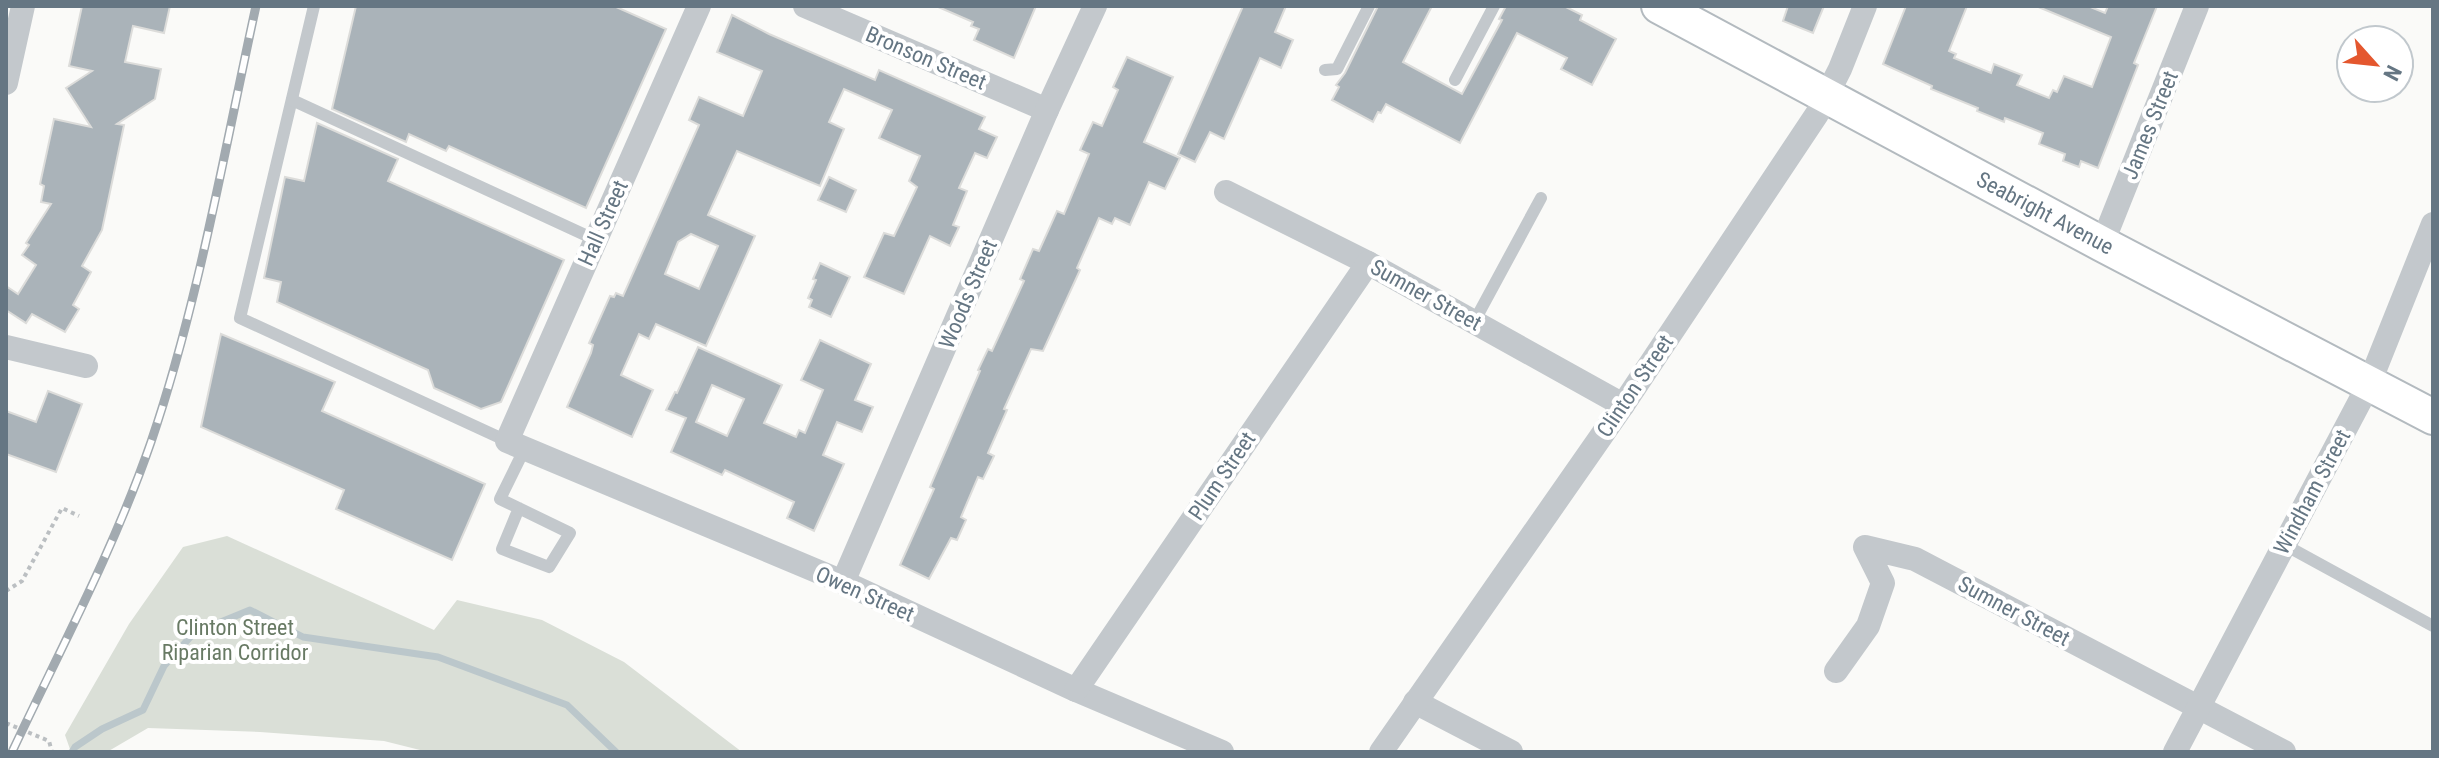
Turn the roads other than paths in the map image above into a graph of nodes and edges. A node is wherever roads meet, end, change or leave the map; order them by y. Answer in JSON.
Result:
{"nodes":[{"id":1,"x":23,"y":6,"type":"edge"},
{"id":2,"x":314,"y":6,"type":"edge"},
{"id":3,"x":699,"y":6,"type":"edge"},
{"id":4,"x":805,"y":6,"type":"edge"},
{"id":5,"x":1095,"y":6,"type":"edge"},
{"id":6,"x":1369,"y":6,"type":"edge"},
{"id":7,"x":1494,"y":6,"type":"edge"},
{"id":8,"x":1659,"y":6,"type":"edge"},
{"id":9,"x":1865,"y":6,"type":"edge"},
{"id":10,"x":2197,"y":6,"type":"edge"},
{"id":11,"x":10,"y":48,"type":"edge"},
{"id":12,"x":1325,"y":70,"type":"dead end"},
{"id":13,"x":1455,"y":80,"type":"dead end"},
{"id":14,"x":6,"y":83,"type":"edge"},
{"id":15,"x":1827,"y":95,"type":"junction"},
{"id":16,"x":292,"y":100,"type":"junction"},
{"id":17,"x":1047,"y":110,"type":"junction"},
{"id":18,"x":1226,"y":192,"type":"dead end"},
{"id":19,"x":1541,"y":198,"type":"dead end"},
{"id":20,"x":2433,"y":224,"type":"edge"},
{"id":21,"x":596,"y":240,"type":"junction"},
{"id":22,"x":2102,"y":244,"type":"junction"},
{"id":23,"x":1368,"y":263,"type":"junction"},
{"id":24,"x":1474,"y":322,"type":"junction"},
{"id":25,"x":6,"y":347,"type":"edge"},
{"id":26,"x":86,"y":366,"type":"dead end"},
{"id":27,"x":2369,"y":384,"type":"junction"},
{"id":28,"x":1623,"y":405,"type":"junction"},
{"id":29,"x":2433,"y":417,"type":"edge"},
{"id":30,"x":516,"y":444,"type":"junction"},
{"id":31,"x":519,"y":508,"type":"junction"},
{"id":32,"x":2283,"y":544,"type":"junction"},
{"id":33,"x":843,"y":582,"type":"junction"},
{"id":34,"x":2433,"y":626,"type":"edge"},
{"id":35,"x":1836,"y":671,"type":"dead end"},
{"id":36,"x":1076,"y":690,"type":"junction"},
{"id":37,"x":1415,"y":702,"type":"junction"},
{"id":38,"x":2198,"y":707,"type":"junction"},
{"id":39,"x":1222,"y":752,"type":"edge"},
{"id":40,"x":1381,"y":752,"type":"edge"},
{"id":41,"x":1511,"y":752,"type":"edge"},
{"id":42,"x":2175,"y":752,"type":"edge"},
{"id":43,"x":2284,"y":752,"type":"edge"}],
"edges":[{"from":1,"to":11,"type":"street"},
{"from":2,"to":16,"type":"lane"},
{"from":3,"to":21,"type":"street","name":"Hall Street"},
{"from":4,"to":17,"type":"street","name":"Bronson Street"},
{"from":5,"to":17,"type":"street","name":"Woods Street"},
{"from":6,"to":12,"type":"lane"},
{"from":7,"to":13,"type":"lane"},
{"from":8,"to":15,"type":"main road","name":"Seabright Avenue"},
{"from":9,"to":15,"type":"street","name":"Clinton Street"},
{"from":10,"to":22,"type":"street","name":"James Street"},
{"from":11,"to":14,"type":"street"},
{"from":15,"to":22,"type":"main road","name":"Seabright Avenue"},
{"from":15,"to":28,"type":"street","name":"Clinton Street"},
{"from":16,"to":21,"type":"lane"},
{"from":16,"to":30,"type":"lane"},
{"from":17,"to":33,"type":"street","name":"Woods Street"},
{"from":18,"to":23,"type":"street","name":"Sumner Street"},
{"from":19,"to":24,"type":"lane"},
{"from":20,"to":27,"type":"street","name":"Windham Street"},
{"from":21,"to":30,"type":"street","name":"Hall Street"},
{"from":22,"to":27,"type":"main road","name":"Seabright Avenue"},
{"from":23,"to":24,"type":"street","name":"Sumner Street"},
{"from":23,"to":36,"type":"street","name":"Plum Street"},
{"from":24,"to":28,"type":"street","name":"Sumner Street"},
{"from":25,"to":26,"type":"street"},
{"from":27,"to":29,"type":"main road","name":"Seabright Avenue"},
{"from":27,"to":32,"type":"street","name":"Windham Street"},
{"from":28,"to":37,"type":"street","name":"Clinton Street"},
{"from":30,"to":31,"type":"lane"},
{"from":30,"to":33,"type":"street","name":"Owen Street"},
{"from":31,"to":31,"type":"lane"},
{"from":32,"to":34,"type":"lane"},
{"from":32,"to":38,"type":"street","name":"Windham Street"},
{"from":33,"to":36,"type":"street","name":"Owen Street"},
{"from":35,"to":38,"type":"street","name":"Sumner Street"},
{"from":36,"to":39,"type":"street","name":"Owen Street"},
{"from":37,"to":40,"type":"street","name":"Clinton Street"},
{"from":37,"to":41,"type":"street"},
{"from":38,"to":42,"type":"street","name":"Windham Street"},
{"from":38,"to":43,"type":"street","name":"Sumner Street"}]}
